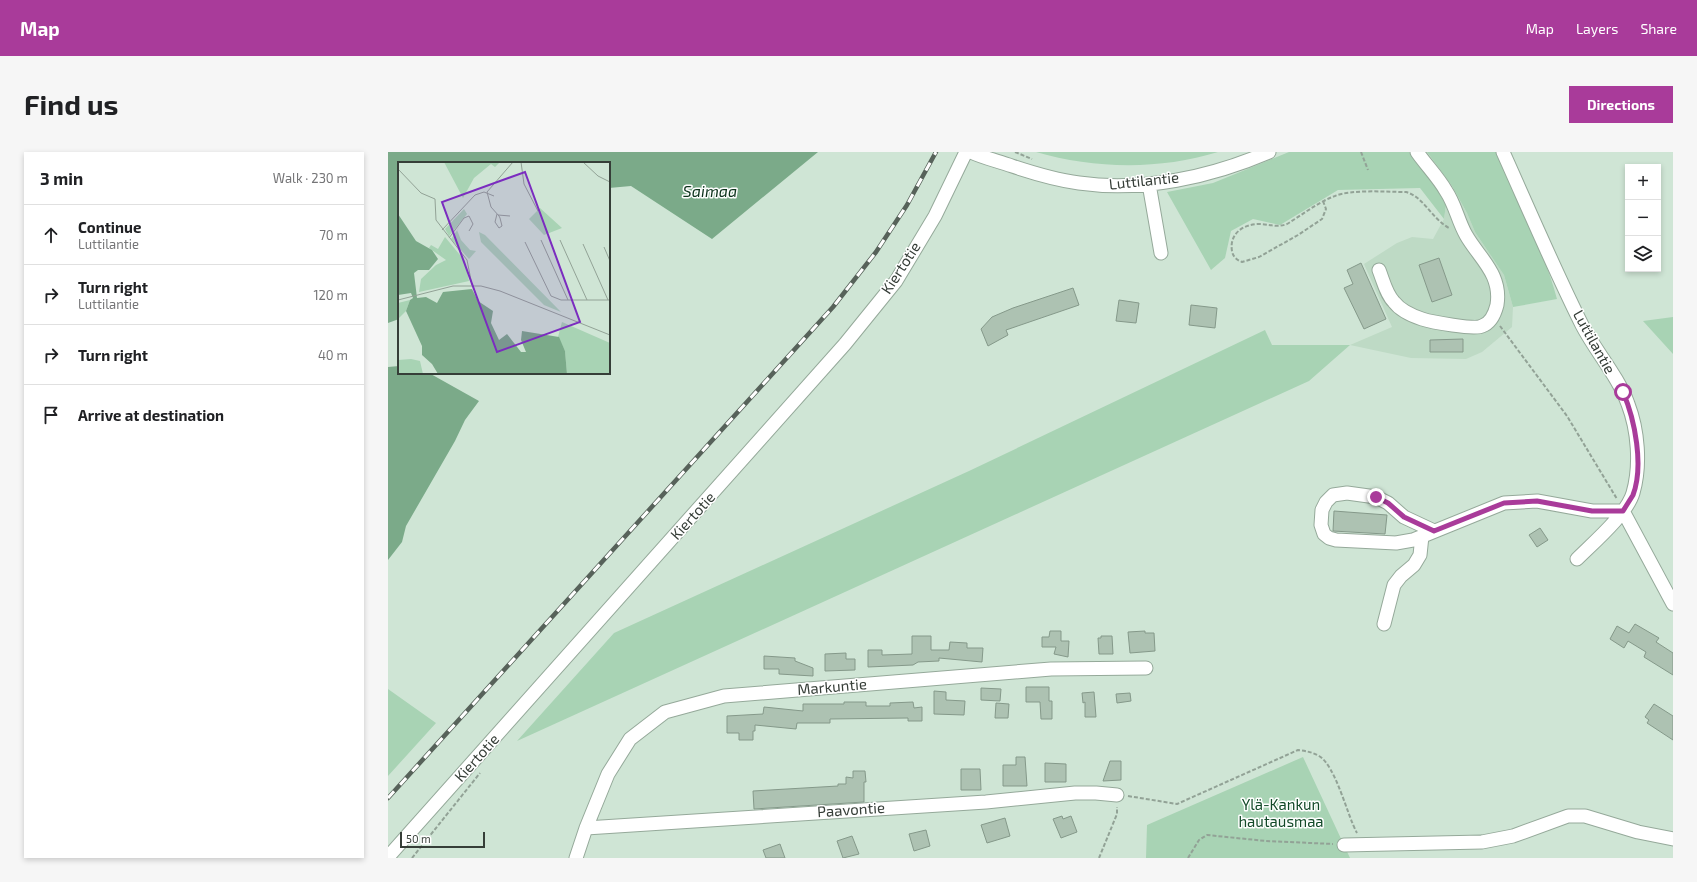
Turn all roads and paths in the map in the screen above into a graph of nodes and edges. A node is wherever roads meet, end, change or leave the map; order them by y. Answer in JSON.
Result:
{"nodes":[{"id":1,"x":966,"y":152,"type":"edge"},
{"id":2,"x":972,"y":152,"type":"edge"},
{"id":3,"x":1015,"y":152,"type":"edge"},
{"id":4,"x":1269,"y":152,"type":"edge"},
{"id":5,"x":1361,"y":152,"type":"edge"},
{"id":6,"x":1417,"y":152,"type":"edge"},
{"id":7,"x":1503,"y":152,"type":"edge"},
{"id":8,"x":1036,"y":160,"type":"dead end"},
{"id":9,"x":1368,"y":170,"type":"dead end"},
{"id":10,"x":1149,"y":184,"type":"junction"},
{"id":11,"x":1323,"y":201,"type":"junction"},
{"id":12,"x":1442,"y":224,"type":"dead end"},
{"id":13,"x":1161,"y":254,"type":"dead end"},
{"id":14,"x":1379,"y":270,"type":"dead end"},
{"id":15,"x":1493,"y":317,"type":"junction"},
{"id":16,"x":1623,"y":511,"type":"junction"},
{"id":17,"x":1428,"y":533,"type":"junction"},
{"id":18,"x":1577,"y":560,"type":"dead end"},
{"id":19,"x":1673,"y":604,"type":"edge"},
{"id":20,"x":1384,"y":624,"type":"dead end"},
{"id":21,"x":1146,"y":668,"type":"dead end"},
{"id":22,"x":1117,"y":796,"type":"junction"},
{"id":23,"x":586,"y":828,"type":"junction"},
{"id":24,"x":1673,"y":839,"type":"edge"},
{"id":25,"x":1344,"y":845,"type":"joint"},
{"id":26,"x":1364,"y":845,"type":"junction"},
{"id":27,"x":417,"y":852,"type":"dead end"},
{"id":28,"x":388,"y":857,"type":"edge"},
{"id":29,"x":417,"y":858,"type":"edge"},
{"id":30,"x":576,"y":858,"type":"edge"},
{"id":31,"x":1098,"y":858,"type":"edge"},
{"id":32,"x":1188,"y":858,"type":"edge"}],
"edges":[{"from":1,"to":28,"type":"street","name":"Kiertotie"},
{"from":2,"to":10,"type":"street","name":"Luttilantie"},
{"from":3,"to":8,"type":"path"},
{"from":4,"to":10,"type":"street","name":"Luttilantie"},
{"from":5,"to":9,"type":"path"},
{"from":6,"to":15,"type":"street"},
{"from":7,"to":16,"type":"street","name":"Luttilantie"},
{"from":10,"to":13,"type":"street"},
{"from":11,"to":11,"type":"path"},
{"from":11,"to":12,"type":"path"},
{"from":14,"to":15,"type":"street"},
{"from":15,"to":16,"type":"path"},
{"from":16,"to":17,"type":"street"},
{"from":16,"to":18,"type":"street","name":"Luttilantie"},
{"from":16,"to":19,"type":"street"},
{"from":17,"to":17,"type":"street"},
{"from":17,"to":20,"type":"street"},
{"from":21,"to":23,"type":"street","name":"Markuntie"},
{"from":22,"to":23,"type":"street","name":"Paavontie"},
{"from":22,"to":26,"type":"path"},
{"from":22,"to":31,"type":"path"},
{"from":23,"to":30,"type":"street","name":"Markuntie"},
{"from":24,"to":26,"type":"street"},
{"from":25,"to":26,"type":"street"},
{"from":25,"to":32,"type":"path"},
{"from":27,"to":29,"type":"path"}]}
